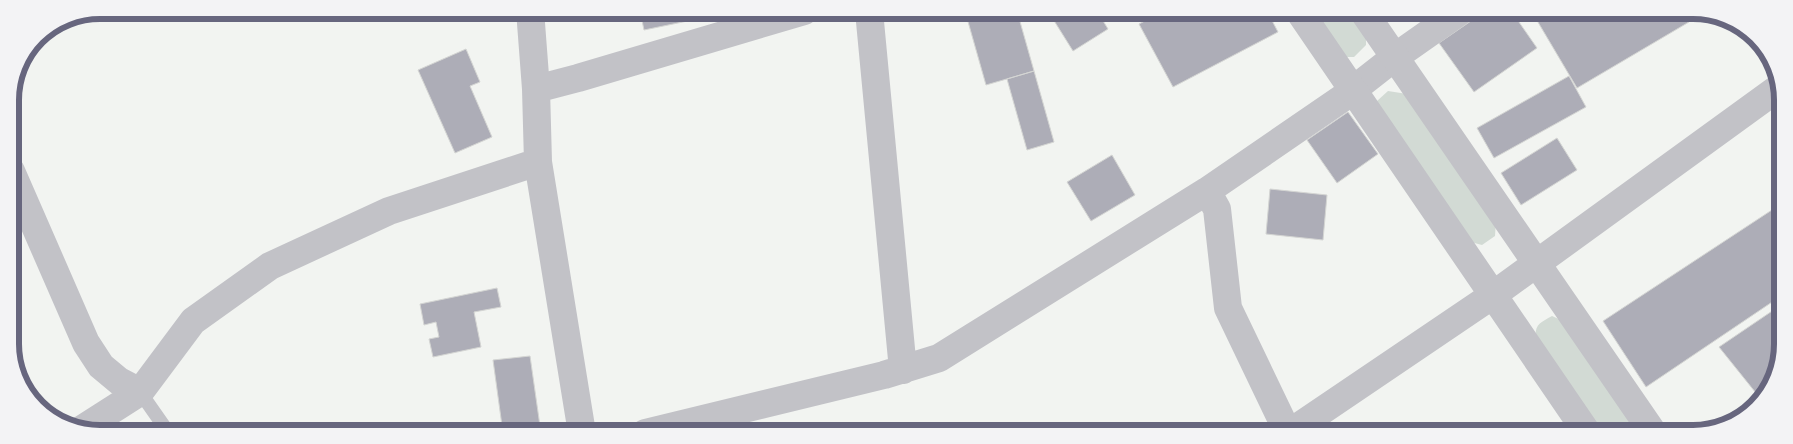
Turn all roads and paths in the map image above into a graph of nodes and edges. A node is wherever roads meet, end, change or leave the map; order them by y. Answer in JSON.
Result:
{"nodes":[{"id":1,"x":531,"y":19,"type":"edge"},
{"id":2,"x":777,"y":19,"type":"edge"},
{"id":3,"x":870,"y":19,"type":"edge"},
{"id":4,"x":1305,"y":19,"type":"edge"},
{"id":5,"x":1369,"y":19,"type":"edge"},
{"id":6,"x":1449,"y":19,"type":"edge"},
{"id":7,"x":1395,"y":57,"type":"junction"},
{"id":8,"x":536,"y":89,"type":"junction"},
{"id":9,"x":1354,"y":90,"type":"junction"},
{"id":10,"x":1773,"y":91,"type":"edge"},
{"id":11,"x":538,"y":162,"type":"junction"},
{"id":12,"x":19,"y":189,"type":"edge"},
{"id":13,"x":1208,"y":191,"type":"junction"},
{"id":14,"x":1538,"y":263,"type":"junction"},
{"id":15,"x":1493,"y":295,"type":"junction"},
{"id":16,"x":904,"y":370,"type":"junction"},
{"id":17,"x":140,"y":392,"type":"junction"},
{"id":18,"x":89,"y":424,"type":"edge"},
{"id":19,"x":163,"y":425,"type":"edge"},
{"id":20,"x":581,"y":425,"type":"edge"},
{"id":21,"x":678,"y":425,"type":"edge"},
{"id":22,"x":1285,"y":425,"type":"edge"},
{"id":23,"x":1301,"y":425,"type":"edge"},
{"id":24,"x":1582,"y":425,"type":"edge"},
{"id":25,"x":1648,"y":425,"type":"edge"}],
"edges":[{"from":1,"to":8,"type":"street"},
{"from":2,"to":8,"type":"street"},
{"from":3,"to":16,"type":"street"},
{"from":4,"to":9,"type":"street"},
{"from":5,"to":7,"type":"street"},
{"from":6,"to":7,"type":"street"},
{"from":7,"to":9,"type":"street"},
{"from":7,"to":14,"type":"street"},
{"from":8,"to":11,"type":"street"},
{"from":9,"to":13,"type":"street"},
{"from":9,"to":15,"type":"street"},
{"from":10,"to":14,"type":"street"},
{"from":11,"to":17,"type":"street"},
{"from":11,"to":20,"type":"street"},
{"from":12,"to":17,"type":"street"},
{"from":13,"to":16,"type":"street"},
{"from":13,"to":22,"type":"street"},
{"from":14,"to":15,"type":"street"},
{"from":14,"to":25,"type":"street"},
{"from":15,"to":23,"type":"street"},
{"from":15,"to":24,"type":"street"},
{"from":16,"to":21,"type":"street"},
{"from":17,"to":18,"type":"street"},
{"from":17,"to":19,"type":"lane"}]}
